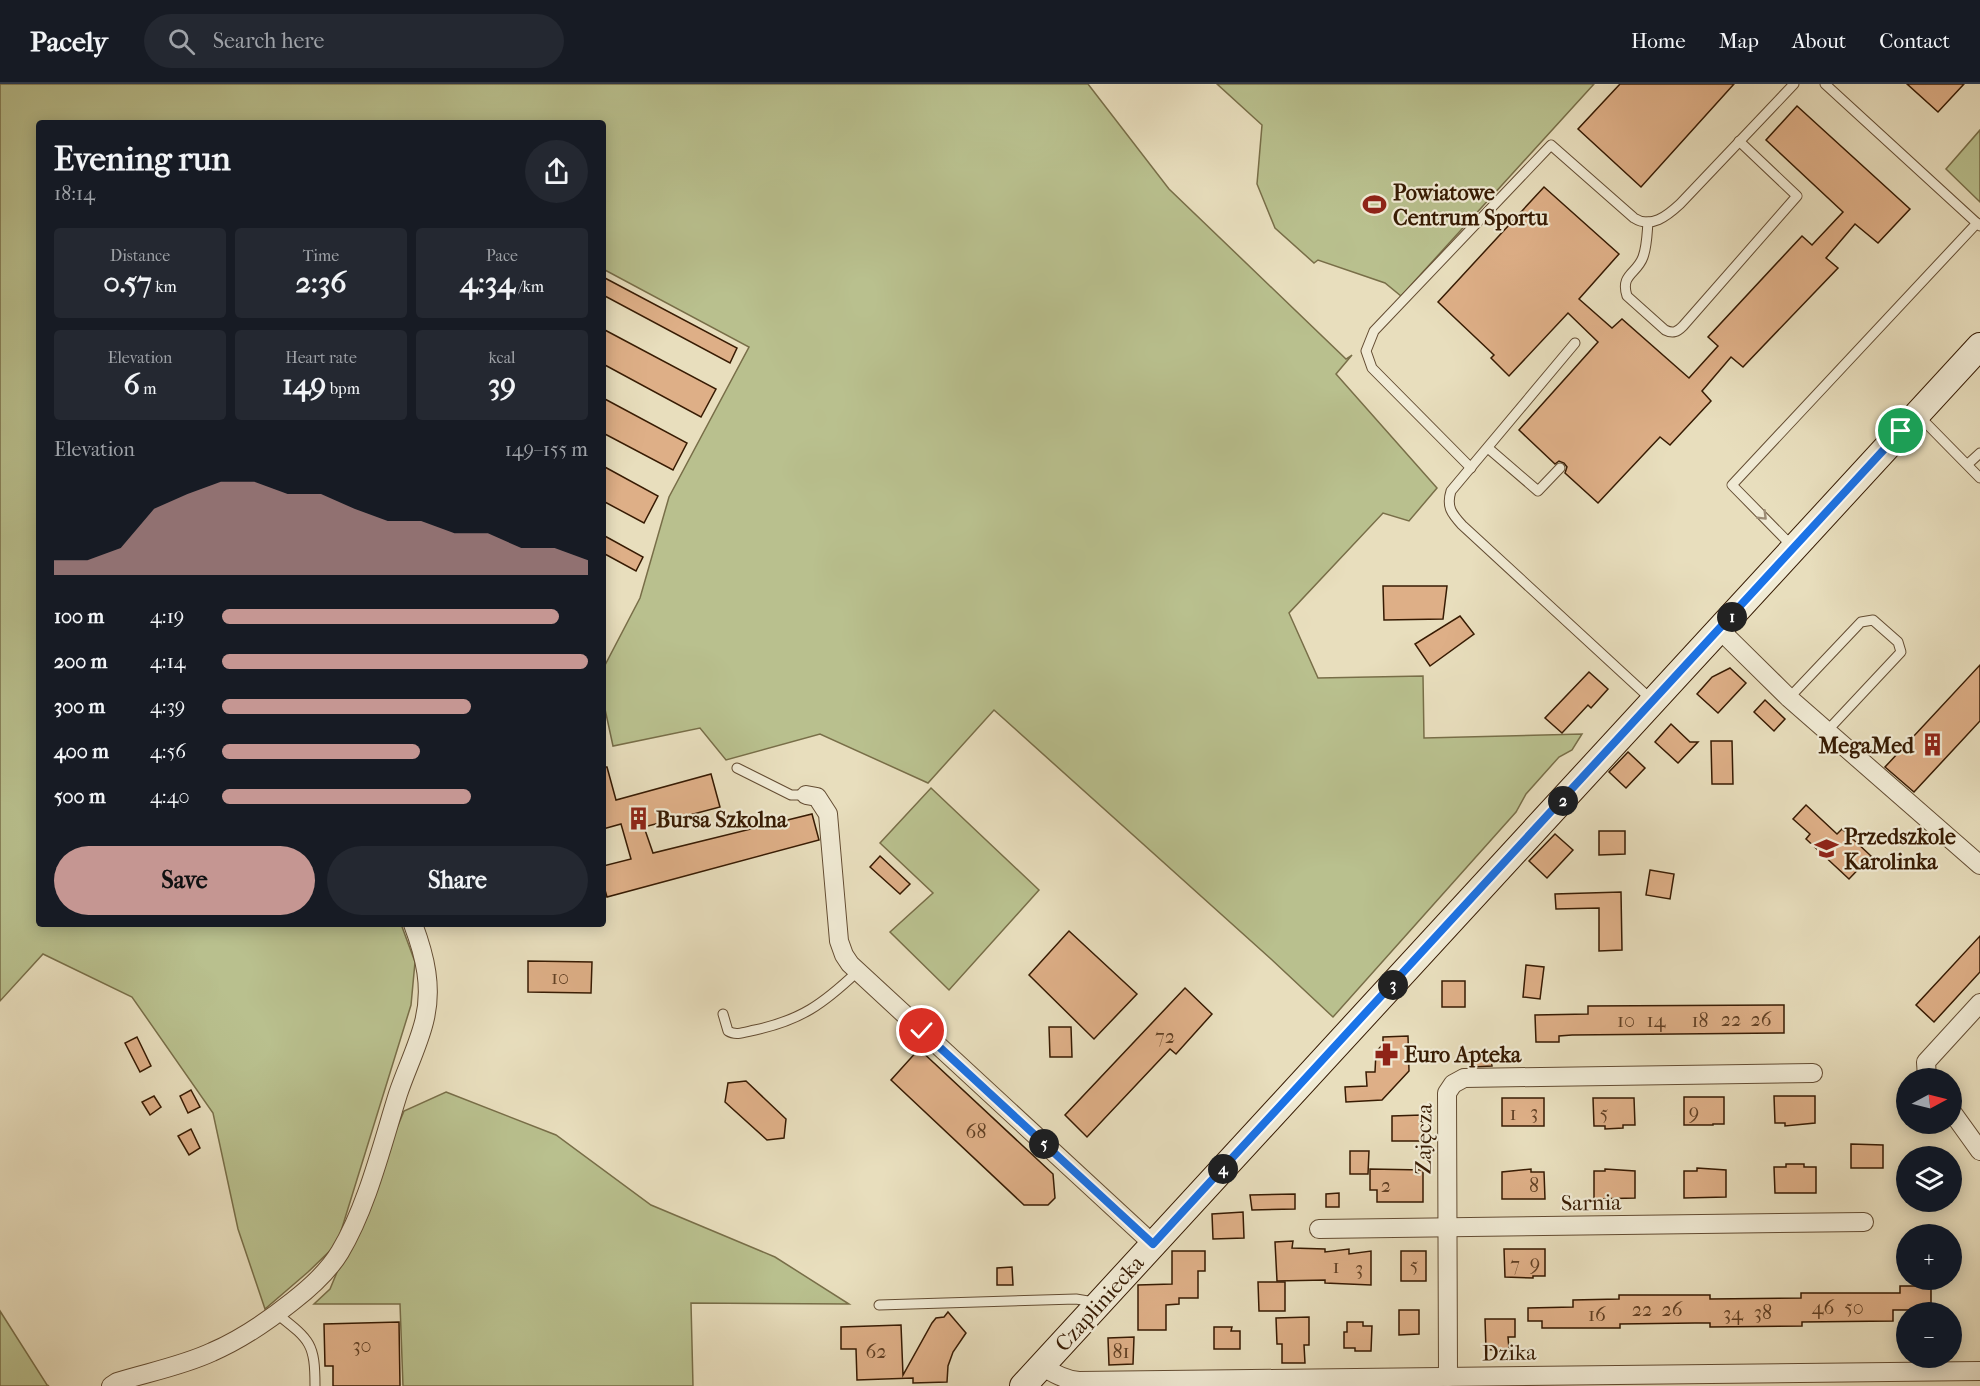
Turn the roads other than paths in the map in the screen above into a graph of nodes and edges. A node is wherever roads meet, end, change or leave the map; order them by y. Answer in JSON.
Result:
{"nodes":[{"id":1,"x":1794,"y":84,"type":"edge"},
{"id":2,"x":1825,"y":84,"type":"edge"},
{"id":3,"x":1740,"y":141,"type":"junction"},
{"id":4,"x":1648,"y":222,"type":"junction"},
{"id":5,"x":1978,"y":225,"type":"edge"},
{"id":6,"x":1575,"y":343,"type":"dead end"},
{"id":7,"x":1980,"y":346,"type":"edge"},
{"id":8,"x":1917,"y":414,"type":"junction"},
{"id":9,"x":1488,"y":448,"type":"junction"},
{"id":10,"x":1980,"y":453,"type":"edge"},
{"id":11,"x":1968,"y":465,"type":"junction"},
{"id":12,"x":1471,"y":468,"type":"junction"},
{"id":13,"x":1560,"y":468,"type":"dead end"},
{"id":14,"x":1980,"y":478,"type":"edge"},
{"id":15,"x":1794,"y":547,"type":"junction"},
{"id":16,"x":1720,"y":630,"type":"junction"},
{"id":17,"x":1789,"y":698,"type":"junction"},
{"id":18,"x":1653,"y":701,"type":"junction"},
{"id":19,"x":1827,"y":731,"type":"junction"},
{"id":20,"x":737,"y":768,"type":"dead end"},
{"id":21,"x":807,"y":795,"type":"joint"},
{"id":22,"x":1980,"y":865,"type":"edge"},
{"id":23,"x":414,"y":927,"type":"edge"},
{"id":24,"x":857,"y":972,"type":"junction"},
{"id":25,"x":1980,"y":1003,"type":"edge"},
{"id":26,"x":723,"y":1014,"type":"dead end"},
{"id":27,"x":1926,"y":1068,"type":"edge"},
{"id":28,"x":1813,"y":1073,"type":"dead end"},
{"id":29,"x":1962,"y":1126,"type":"edge"},
{"id":30,"x":1980,"y":1151,"type":"edge"},
{"id":31,"x":1864,"y":1222,"type":"dead end"},
{"id":32,"x":1447,"y":1228,"type":"junction"},
{"id":33,"x":1318,"y":1229,"type":"dead end"},
{"id":34,"x":1153,"y":1244,"type":"junction"},
{"id":35,"x":879,"y":1305,"type":"dead end"},
{"id":36,"x":1096,"y":1307,"type":"junction"},
{"id":37,"x":277,"y":1314,"type":"junction"},
{"id":38,"x":1042,"y":1366,"type":"junction"},
{"id":39,"x":1979,"y":1371,"type":"edge"},
{"id":40,"x":1448,"y":1377,"type":"junction"},
{"id":41,"x":111,"y":1386,"type":"edge"},
{"id":42,"x":315,"y":1386,"type":"edge"},
{"id":43,"x":1023,"y":1386,"type":"edge"}],
"edges":[{"from":1,"to":3,"type":"lane"},
{"from":2,"to":5,"type":"lane"},
{"from":3,"to":4,"type":"lane"},
{"from":3,"to":4,"type":"lane"},
{"from":4,"to":12,"type":"lane"},
{"from":5,"to":15,"type":"lane","one_way":true},
{"from":6,"to":9,"type":"lane"},
{"from":7,"to":8,"type":"main road","name":"Czapliniecka"},
{"from":8,"to":11,"type":"lane"},
{"from":8,"to":15,"type":"main road","name":"Czapliniecka"},
{"from":9,"to":12,"type":"lane"},
{"from":9,"to":13,"type":"lane"},
{"from":10,"to":11,"type":"lane"},
{"from":11,"to":14,"type":"lane"},
{"from":12,"to":18,"type":"lane"},
{"from":15,"to":16,"type":"main road","name":"Czapliniecka"},
{"from":16,"to":17,"type":"street"},
{"from":16,"to":18,"type":"main road","name":"Czapliniecka"},
{"from":17,"to":19,"type":"street"},
{"from":17,"to":19,"type":"lane"},
{"from":18,"to":34,"type":"main road","name":"Czapliniecka"},
{"from":19,"to":22,"type":"street"},
{"from":20,"to":21,"type":"lane"},
{"from":21,"to":24,"type":"street"},
{"from":23,"to":37,"type":"street"},
{"from":24,"to":26,"type":"lane"},
{"from":24,"to":34,"type":"street"},
{"from":25,"to":27,"type":"street"},
{"from":28,"to":32,"type":"street","name":"Zajęcza"},
{"from":29,"to":30,"type":"street"},
{"from":31,"to":32,"type":"street","name":"Sarnia"},
{"from":32,"to":33,"type":"street","name":"Sarnia"},
{"from":32,"to":40,"type":"street","name":"Zajęcza"},
{"from":34,"to":36,"type":"main road","name":"Czapliniecka"},
{"from":35,"to":36,"type":"lane"},
{"from":36,"to":38,"type":"main road","name":"Czapliniecka"},
{"from":37,"to":41,"type":"street"},
{"from":37,"to":42,"type":"lane"},
{"from":38,"to":40,"type":"street","name":"Dzika"},
{"from":38,"to":43,"type":"main road","name":"Czapliniecka"},
{"from":39,"to":40,"type":"street","name":"Dzika"}]}
